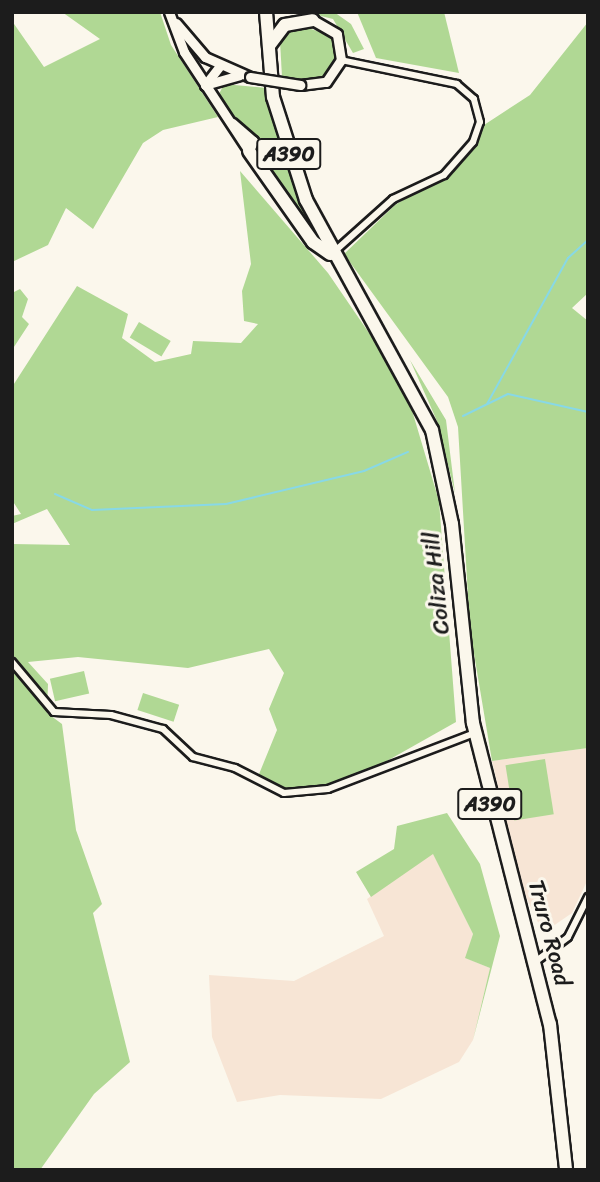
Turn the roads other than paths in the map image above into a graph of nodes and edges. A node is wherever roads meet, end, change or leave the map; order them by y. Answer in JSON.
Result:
{"nodes":[{"id":1,"x":266,"y":12,"type":"edge"},
{"id":2,"x":298,"y":12,"type":"edge"},
{"id":3,"x":171,"y":16,"type":"edge"},
{"id":4,"x":313,"y":20,"type":"junction"},
{"id":5,"x":268,"y":47,"type":"junction"},
{"id":6,"x":341,"y":60,"type":"junction"},
{"id":7,"x":223,"y":71,"type":"junction"},
{"id":8,"x":205,"y":85,"type":"junction"},
{"id":9,"x":249,"y":151,"type":"joint"},
{"id":10,"x":331,"y":254,"type":"junction"},
{"id":11,"x":12,"y":662,"type":"edge"},
{"id":12,"x":475,"y":733,"type":"junction"},
{"id":13,"x":588,"y":897,"type":"edge"},
{"id":14,"x":535,"y":962,"type":"junction"},
{"id":15,"x":566,"y":1170,"type":"edge"}],
"edges":[{"from":1,"to":5,"type":"highway","number":"A390"},
{"from":2,"to":4,"type":"highway"},
{"from":3,"to":7,"type":"street"},
{"from":3,"to":8,"type":"street"},
{"from":4,"to":5,"type":"highway"},
{"from":4,"to":6,"type":"street"},
{"from":5,"to":10,"type":"highway","number":"A390"},
{"from":6,"to":7,"type":"street","bridge":true},
{"from":6,"to":10,"type":"street"},
{"from":7,"to":8,"type":"street"},
{"from":8,"to":9,"type":"street"},
{"from":9,"to":10,"type":"highway"},
{"from":10,"to":12,"type":"highway","name":"Coliza Hill","number":"A390"},
{"from":11,"to":12,"type":"street"},
{"from":12,"to":14,"type":"highway","name":"Truro Road","number":"A390"},
{"from":13,"to":14,"type":"street"},
{"from":14,"to":15,"type":"highway","name":"Truro Road","number":"A390"}]}
